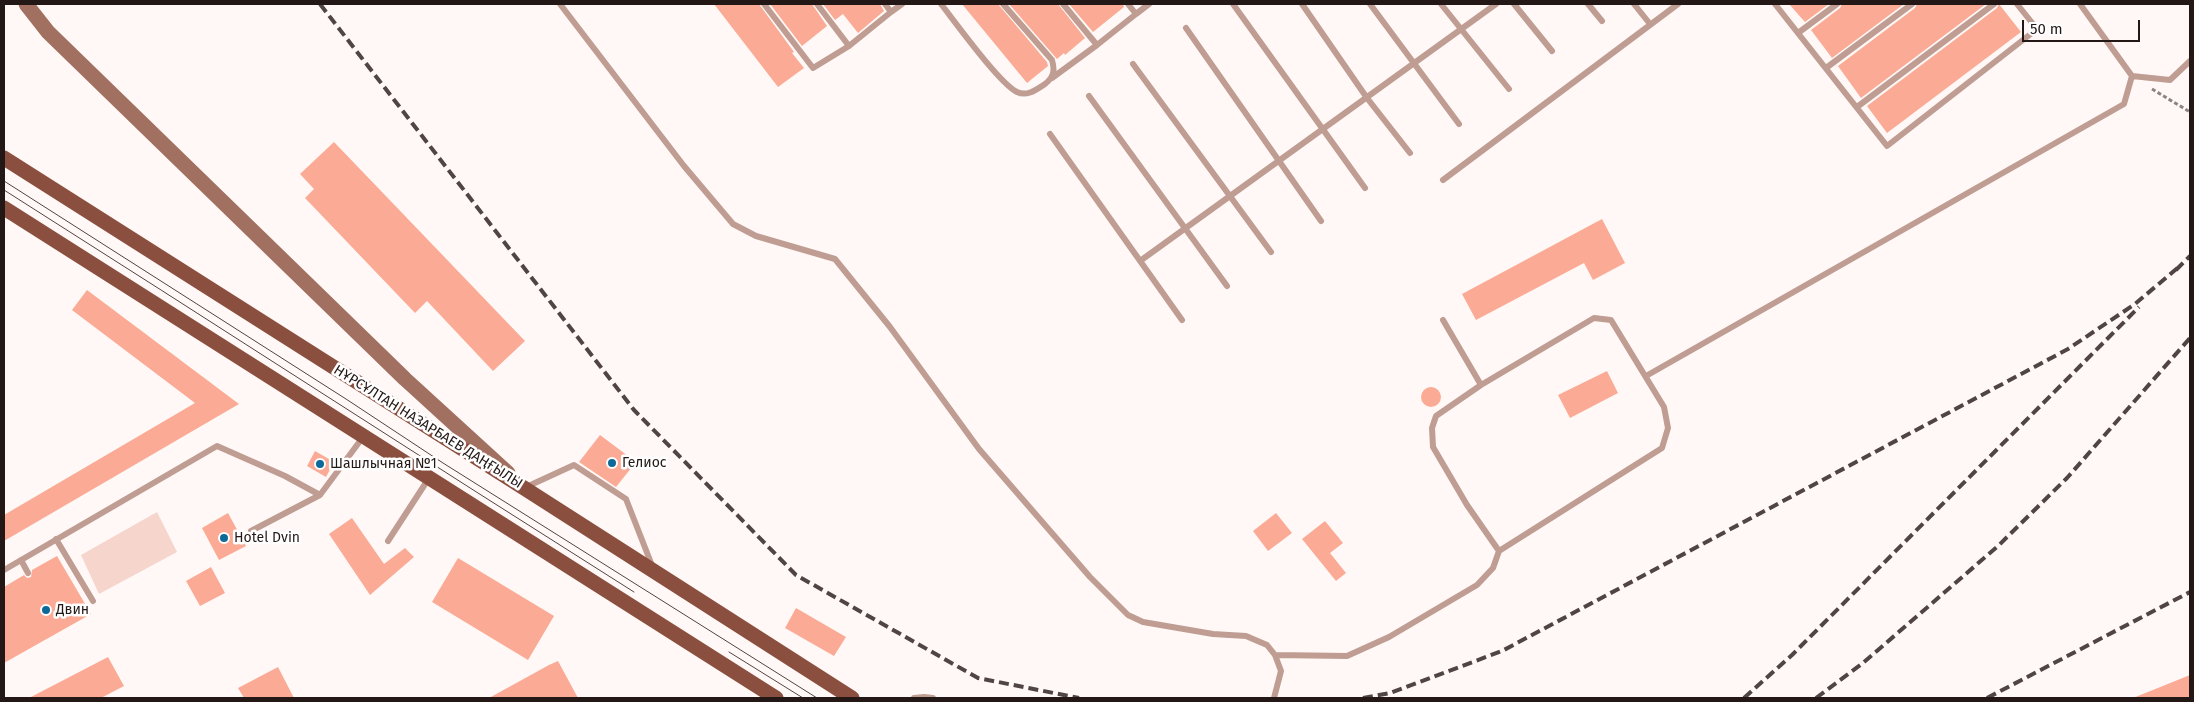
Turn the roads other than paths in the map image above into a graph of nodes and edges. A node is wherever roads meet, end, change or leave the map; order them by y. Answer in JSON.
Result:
{"nodes":[{"id":1,"x":26,"y":4,"type":"edge"},
{"id":2,"x":560,"y":4,"type":"edge"},
{"id":3,"x":764,"y":4,"type":"edge"},
{"id":4,"x":818,"y":4,"type":"edge"},
{"id":5,"x":885,"y":4,"type":"edge"},
{"id":6,"x":902,"y":4,"type":"edge"},
{"id":7,"x":941,"y":4,"type":"edge"},
{"id":8,"x":1003,"y":4,"type":"edge"},
{"id":9,"x":1063,"y":4,"type":"edge"},
{"id":10,"x":1128,"y":4,"type":"edge"},
{"id":11,"x":1149,"y":4,"type":"edge"},
{"id":12,"x":1232,"y":4,"type":"edge"},
{"id":13,"x":1302,"y":4,"type":"edge"},
{"id":14,"x":1370,"y":4,"type":"edge"},
{"id":15,"x":1441,"y":4,"type":"edge"},
{"id":16,"x":1496,"y":4,"type":"edge"},
{"id":17,"x":1514,"y":4,"type":"edge"},
{"id":18,"x":1588,"y":4,"type":"edge"},
{"id":19,"x":1634,"y":4,"type":"edge"},
{"id":20,"x":1678,"y":4,"type":"edge"},
{"id":21,"x":1775,"y":4,"type":"edge"},
{"id":22,"x":1837,"y":4,"type":"edge"},
{"id":23,"x":1912,"y":4,"type":"edge"},
{"id":24,"x":1994,"y":4,"type":"edge"},
{"id":25,"x":2017,"y":4,"type":"edge"},
{"id":26,"x":2082,"y":5,"type":"edge"},
{"id":27,"x":891,"y":12,"type":"junction"},
{"id":28,"x":1136,"y":14,"type":"junction"},
{"id":29,"x":1602,"y":21,"type":"dead end"},
{"id":30,"x":1650,"y":24,"type":"junction"},
{"id":31,"x":1186,"y":28,"type":"dead end"},
{"id":32,"x":1460,"y":30,"type":"junction"},
{"id":33,"x":1798,"y":33,"type":"junction"},
{"id":34,"x":1097,"y":45,"type":"junction"},
{"id":35,"x":849,"y":46,"type":"junction"},
{"id":36,"x":1552,"y":52,"type":"dead end"},
{"id":37,"x":2190,"y":61,"type":"edge"},
{"id":38,"x":1414,"y":63,"type":"junction"},
{"id":39,"x":1133,"y":64,"type":"dead end"},
{"id":40,"x":1826,"y":68,"type":"junction"},
{"id":41,"x":2132,"y":76,"type":"junction"},
{"id":42,"x":1051,"y":79,"type":"junction"},
{"id":43,"x":1509,"y":89,"type":"dead end"},
{"id":44,"x":1089,"y":96,"type":"dead end"},
{"id":45,"x":1367,"y":98,"type":"junction"},
{"id":46,"x":1857,"y":107,"type":"junction"},
{"id":47,"x":1459,"y":124,"type":"dead end"},
{"id":48,"x":1322,"y":130,"type":"junction"},
{"id":49,"x":1050,"y":134,"type":"dead end"},
{"id":50,"x":1410,"y":153,"type":"dead end"},
{"id":51,"x":4,"y":158,"type":"edge"},
{"id":52,"x":1278,"y":162,"type":"junction"},
{"id":53,"x":1443,"y":180,"type":"dead end"},
{"id":54,"x":1365,"y":188,"type":"dead end"},
{"id":55,"x":1230,"y":196,"type":"junction"},
{"id":56,"x":4,"y":208,"type":"edge"},
{"id":57,"x":1321,"y":221,"type":"dead end"},
{"id":58,"x":1185,"y":229,"type":"junction"},
{"id":59,"x":1271,"y":252,"type":"dead end"},
{"id":60,"x":1140,"y":261,"type":"junction"},
{"id":61,"x":1227,"y":286,"type":"dead end"},
{"id":62,"x":1182,"y":320,"type":"dead end"},
{"id":63,"x":1443,"y":320,"type":"dead end"},
{"id":64,"x":1646,"y":376,"type":"junction"},
{"id":65,"x":1481,"y":385,"type":"junction"},
{"id":66,"x":364,"y":436,"type":"junction"},
{"id":67,"x":430,"y":477,"type":"junction"},
{"id":68,"x":524,"y":488,"type":"junction"},
{"id":69,"x":320,"y":495,"type":"junction"},
{"id":70,"x":251,"y":531,"type":"dead end"},
{"id":71,"x":56,"y":540,"type":"junction"},
{"id":72,"x":388,"y":541,"type":"dead end"},
{"id":73,"x":1499,"y":551,"type":"junction"},
{"id":74,"x":21,"y":560,"type":"junction"},
{"id":75,"x":4,"y":570,"type":"edge"},
{"id":76,"x":28,"y":573,"type":"dead end"},
{"id":77,"x":655,"y":574,"type":"junction"},
{"id":78,"x":92,"y":601,"type":"dead end"},
{"id":79,"x":1275,"y":655,"type":"junction"},
{"id":80,"x":776,"y":698,"type":"edge"},
{"id":81,"x":852,"y":698,"type":"edge"},
{"id":82,"x":914,"y":698,"type":"edge"},
{"id":83,"x":933,"y":698,"type":"edge"},
{"id":84,"x":1274,"y":698,"type":"edge"}],
"edges":[{"from":1,"to":68,"type":"main road"},
{"from":2,"to":79,"type":"lane"},
{"from":3,"to":35,"type":"lane"},
{"from":4,"to":35,"type":"lane"},
{"from":5,"to":27,"type":"lane"},
{"from":6,"to":27,"type":"lane"},
{"from":7,"to":42,"type":"lane"},
{"from":8,"to":42,"type":"lane"},
{"from":9,"to":34,"type":"lane"},
{"from":10,"to":28,"type":"lane"},
{"from":11,"to":28,"type":"lane"},
{"from":12,"to":48,"type":"lane"},
{"from":13,"to":45,"type":"lane"},
{"from":14,"to":38,"type":"lane"},
{"from":15,"to":32,"type":"lane"},
{"from":16,"to":32,"type":"lane"},
{"from":17,"to":36,"type":"lane"},
{"from":18,"to":29,"type":"lane"},
{"from":19,"to":30,"type":"lane"},
{"from":20,"to":30,"type":"lane"},
{"from":21,"to":33,"type":"lane"},
{"from":22,"to":33,"type":"lane"},
{"from":23,"to":40,"type":"lane"},
{"from":24,"to":46,"type":"lane"},
{"from":25,"to":46,"type":"lane"},
{"from":26,"to":41,"type":"lane"},
{"from":27,"to":35,"type":"lane"},
{"from":28,"to":34,"type":"lane"},
{"from":30,"to":53,"type":"lane"},
{"from":31,"to":52,"type":"lane"},
{"from":32,"to":38,"type":"lane"},
{"from":32,"to":43,"type":"lane"},
{"from":33,"to":40,"type":"lane"},
{"from":34,"to":42,"type":"lane"},
{"from":37,"to":41,"type":"lane"},
{"from":38,"to":45,"type":"lane"},
{"from":38,"to":47,"type":"lane"},
{"from":39,"to":55,"type":"lane"},
{"from":40,"to":46,"type":"lane"},
{"from":41,"to":64,"type":"lane"},
{"from":44,"to":58,"type":"lane"},
{"from":45,"to":48,"type":"lane"},
{"from":45,"to":50,"type":"lane"},
{"from":48,"to":52,"type":"lane"},
{"from":48,"to":54,"type":"lane"},
{"from":49,"to":60,"type":"lane"},
{"from":51,"to":68,"type":"main road","name":"НҰРСҰЛТАН НАЗАРБАЕВ ДАҢҒЫЛЫ"},
{"from":52,"to":55,"type":"lane"},
{"from":52,"to":57,"type":"lane"},
{"from":55,"to":58,"type":"lane"},
{"from":55,"to":59,"type":"lane"},
{"from":56,"to":66,"type":"main road"},
{"from":58,"to":60,"type":"lane"},
{"from":58,"to":61,"type":"lane"},
{"from":60,"to":62,"type":"lane"},
{"from":63,"to":65,"type":"lane"},
{"from":64,"to":65,"type":"lane"},
{"from":64,"to":73,"type":"lane"},
{"from":65,"to":73,"type":"lane"},
{"from":66,"to":67,"type":"main road"},
{"from":66,"to":69,"type":"lane"},
{"from":67,"to":72,"type":"lane"},
{"from":67,"to":80,"type":"main road"},
{"from":68,"to":77,"type":"main road","name":"НҰРСҰЛТАН НАЗАРБАЕВ ДАҢҒЫЛЫ"},
{"from":68,"to":77,"type":"lane"},
{"from":69,"to":70,"type":"lane"},
{"from":69,"to":71,"type":"lane"},
{"from":71,"to":74,"type":"lane"},
{"from":71,"to":78,"type":"lane"},
{"from":73,"to":79,"type":"lane"},
{"from":74,"to":75,"type":"lane"},
{"from":74,"to":76,"type":"lane"},
{"from":77,"to":81,"type":"main road","name":"НҰРСҰЛТАН НАЗАРБАЕВ ДАҢҒЫЛЫ"},
{"from":79,"to":84,"type":"lane"},
{"from":82,"to":83,"type":"lane"}]}
